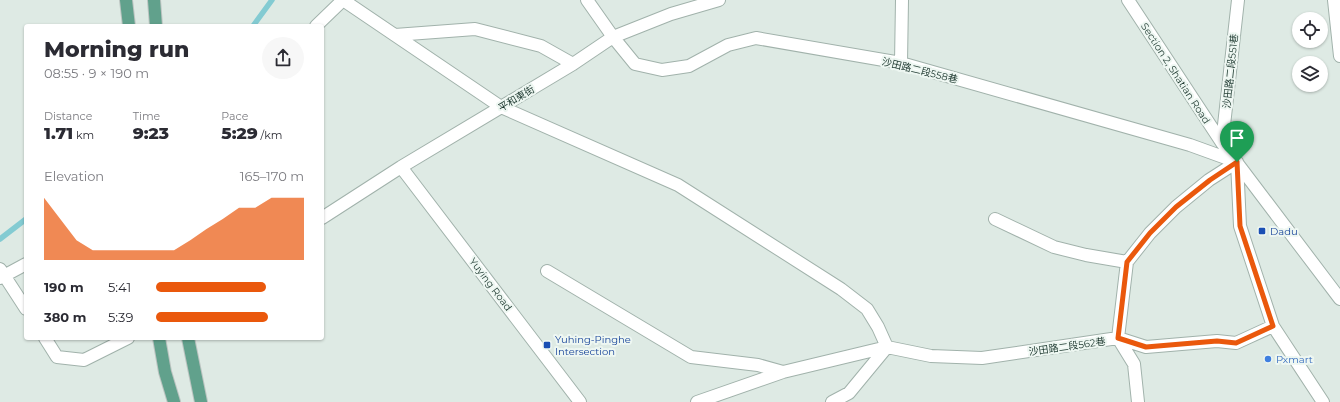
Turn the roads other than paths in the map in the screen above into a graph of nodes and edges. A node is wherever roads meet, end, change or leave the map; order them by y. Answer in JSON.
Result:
{"nodes":[{"id":1,"x":126,"y":0,"type":"edge"},
{"id":2,"x":154,"y":0,"type":"edge"},
{"id":3,"x":343,"y":0,"type":"edge"},
{"id":4,"x":587,"y":0,"type":"edge"},
{"id":5,"x":719,"y":0,"type":"edge"},
{"id":6,"x":902,"y":0,"type":"edge"},
{"id":7,"x":1128,"y":0,"type":"edge"},
{"id":8,"x":1238,"y":0,"type":"edge"},
{"id":9,"x":1334,"y":0,"type":"edge"},
{"id":10,"x":129,"y":24,"type":"edge"},
{"id":11,"x":156,"y":24,"type":"edge"},
{"id":12,"x":318,"y":24,"type":"edge"},
{"id":13,"x":394,"y":35,"type":"junction"},
{"id":14,"x":613,"y":36,"type":"junction"},
{"id":15,"x":1340,"y":56,"type":"edge"},
{"id":16,"x":901,"y":63,"type":"junction"},
{"id":17,"x":573,"y":64,"type":"junction"},
{"id":18,"x":501,"y":107,"type":"junction"},
{"id":19,"x":1222,"y":143,"type":"junction"},
{"id":20,"x":1237,"y":162,"type":"junction"},
{"id":21,"x":401,"y":167,"type":"junction"},
{"id":22,"x":324,"y":217,"type":"edge"},
{"id":23,"x":995,"y":218,"type":"dead end"},
{"id":24,"x":1127,"y":262,"type":"junction"},
{"id":25,"x":24,"y":265,"type":"edge"},
{"id":26,"x":547,"y":271,"type":"dead end"},
{"id":27,"x":2,"y":274,"type":"edge"},
{"id":28,"x":1340,"y":299,"type":"edge"},
{"id":29,"x":24,"y":306,"type":"edge"},
{"id":30,"x":1273,"y":326,"type":"junction"},
{"id":31,"x":1118,"y":338,"type":"junction"},
{"id":32,"x":46,"y":340,"type":"edge"},
{"id":33,"x":124,"y":340,"type":"edge"},
{"id":34,"x":159,"y":340,"type":"edge"},
{"id":35,"x":188,"y":340,"type":"edge"},
{"id":36,"x":887,"y":347,"type":"junction"},
{"id":37,"x":783,"y":372,"type":"junction"},
{"id":38,"x":174,"y":402,"type":"edge"},
{"id":39,"x":201,"y":402,"type":"edge"},
{"id":40,"x":580,"y":402,"type":"edge"},
{"id":41,"x":697,"y":402,"type":"edge"},
{"id":42,"x":832,"y":402,"type":"edge"},
{"id":43,"x":1138,"y":402,"type":"edge"},
{"id":44,"x":1323,"y":402,"type":"edge"}],
"edges":[{"from":1,"to":10,"type":"main road"},
{"from":2,"to":11,"type":"main road"},
{"from":3,"to":12,"type":"street"},
{"from":3,"to":13,"type":"street"},
{"from":4,"to":14,"type":"street","name":"沙田路二段558巷"},
{"from":5,"to":14,"type":"street","name":"平和東街"},
{"from":6,"to":16,"type":"street"},
{"from":7,"to":19,"type":"street","name":"Section 2, Shatian Road"},
{"from":8,"to":19,"type":"street","name":"沙田路二段551巷"},
{"from":9,"to":15,"type":"street"},
{"from":13,"to":17,"type":"street"},
{"from":13,"to":18,"type":"street"},
{"from":14,"to":16,"type":"street","name":"沙田路二段558巷"},
{"from":14,"to":17,"type":"street","name":"平和東街"},
{"from":16,"to":20,"type":"street","name":"沙田路二段558巷"},
{"from":17,"to":18,"type":"street","name":"平和東街"},
{"from":18,"to":21,"type":"street","name":"平和東街"},
{"from":18,"to":36,"type":"street"},
{"from":19,"to":20,"type":"street","name":"Section 2, Shatian Road"},
{"from":20,"to":24,"type":"street"},
{"from":20,"to":28,"type":"street","name":"Section 2, Shatian Road"},
{"from":20,"to":30,"type":"street"},
{"from":21,"to":22,"type":"street","name":"平和東街"},
{"from":21,"to":40,"type":"street","name":"Yuying Road"},
{"from":23,"to":24,"type":"street"},
{"from":24,"to":31,"type":"street","name":"沙田路二段562巷"},
{"from":25,"to":27,"type":"street"},
{"from":26,"to":37,"type":"street"},
{"from":27,"to":29,"type":"street"},
{"from":30,"to":31,"type":"street"},
{"from":30,"to":44,"type":"street"},
{"from":31,"to":36,"type":"street","name":"沙田路二段562巷"},
{"from":31,"to":43,"type":"street"},
{"from":32,"to":33,"type":"street"},
{"from":34,"to":38,"type":"main road"},
{"from":35,"to":39,"type":"main road"},
{"from":36,"to":37,"type":"street"},
{"from":36,"to":42,"type":"street"},
{"from":37,"to":41,"type":"street"}]}
